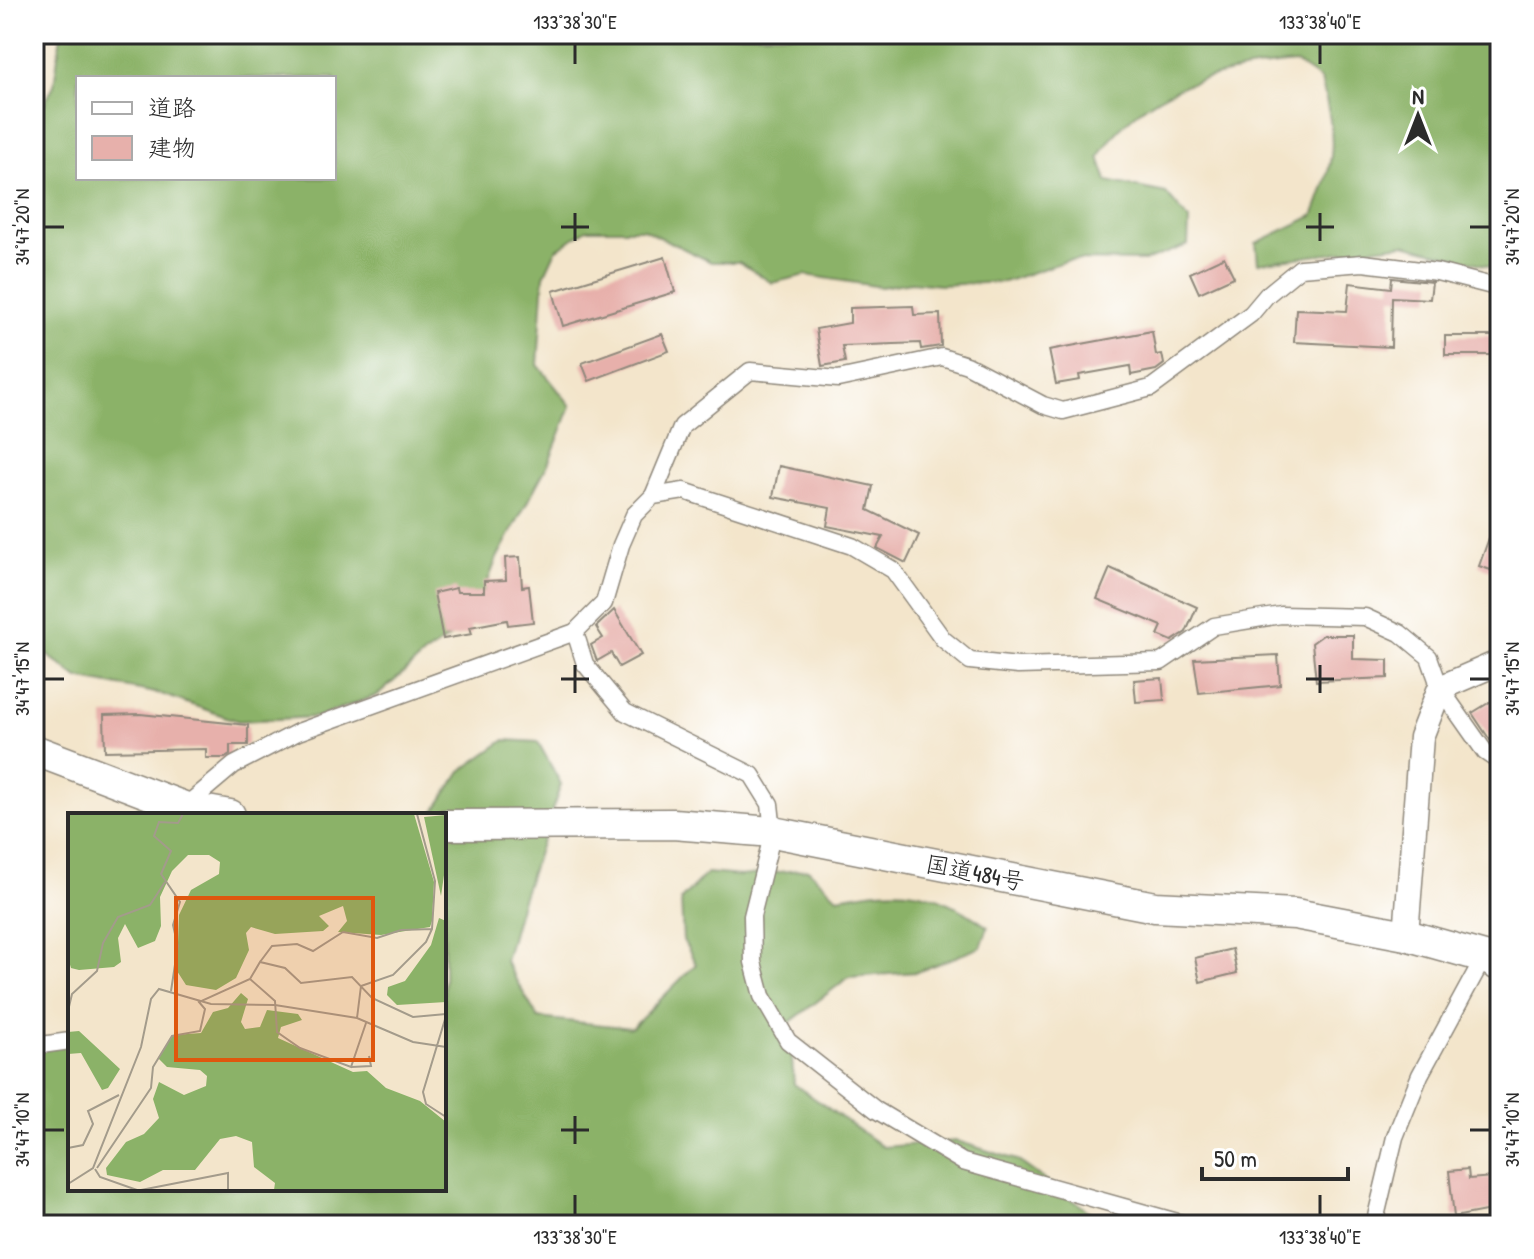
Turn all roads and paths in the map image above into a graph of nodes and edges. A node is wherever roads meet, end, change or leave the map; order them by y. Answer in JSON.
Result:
{"nodes":[{"id":1,"x":1500,"y":288,"type":"edge"},
{"id":2,"x":653,"y":496,"type":"junction"},
{"id":3,"x":575,"y":632,"type":"junction"},
{"id":4,"x":1500,"y":662,"type":"edge"},
{"id":5,"x":1440,"y":688,"type":"junction"},
{"id":6,"x":34,"y":750,"type":"edge"},
{"id":7,"x":1500,"y":762,"type":"edge"},
{"id":8,"x":181,"y":811,"type":"edge"},
{"id":9,"x":206,"y":813,"type":"edge"},
{"id":10,"x":446,"y":825,"type":"edge"},
{"id":11,"x":773,"y":832,"type":"junction"},
{"id":12,"x":1406,"y":935,"type":"junction"},
{"id":13,"x":1492,"y":961,"type":"edge"},
{"id":14,"x":68,"y":1041,"type":"edge"},
{"id":15,"x":34,"y":1046,"type":"edge"},
{"id":16,"x":1188,"y":1225,"type":"edge"},
{"id":17,"x":1374,"y":1225,"type":"edge"}],
"edges":[{"from":1,"to":2,"type":"street"},
{"from":2,"to":3,"type":"street"},
{"from":2,"to":5,"type":"street"},
{"from":3,"to":8,"type":"street"},
{"from":3,"to":11,"type":"street"},
{"from":4,"to":5,"type":"street"},
{"from":5,"to":7,"type":"street"},
{"from":5,"to":12,"type":"street"},
{"from":6,"to":8,"type":"highway"},
{"from":8,"to":9,"type":"highway"},
{"from":10,"to":11,"type":"highway","name":"国道484号"},
{"from":11,"to":12,"type":"highway","name":"国道484号"},
{"from":11,"to":16,"type":"street"},
{"from":12,"to":13,"type":"highway","name":"国道484号"},
{"from":13,"to":17,"type":"street"},
{"from":14,"to":15,"type":"street"}]}
